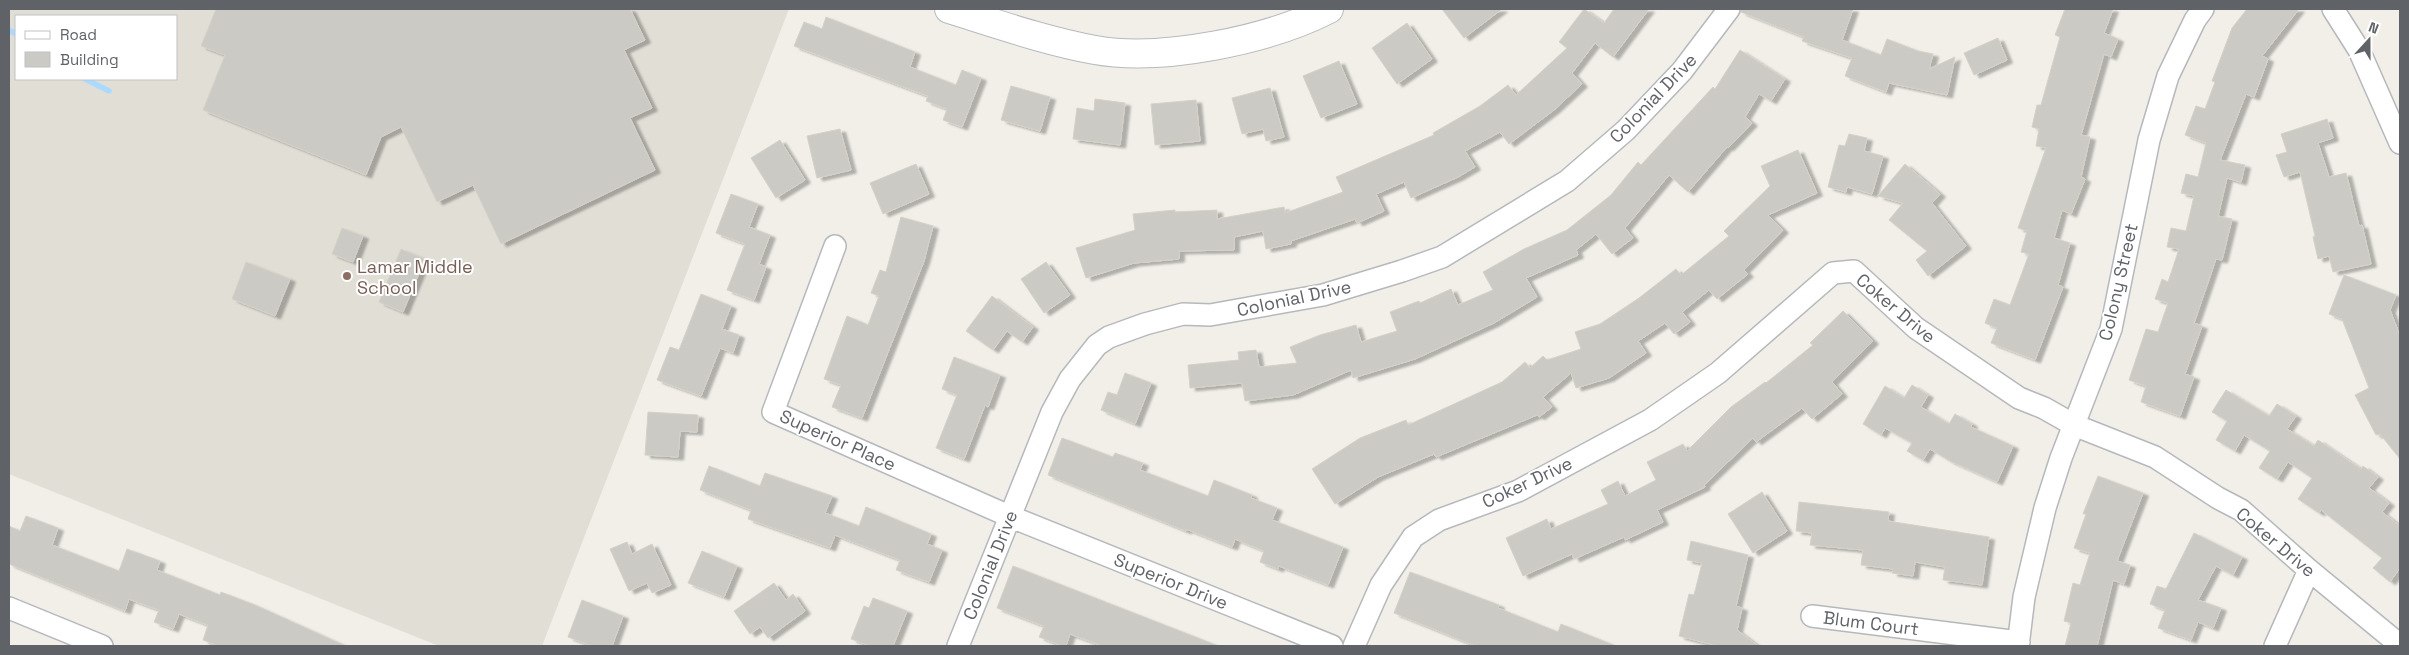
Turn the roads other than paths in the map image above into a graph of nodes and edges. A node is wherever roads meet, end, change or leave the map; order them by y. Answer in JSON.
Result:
{"nodes":[{"id":1,"x":949,"y":9,"type":"edge"},
{"id":2,"x":1329,"y":9,"type":"edge"},
{"id":3,"x":1729,"y":9,"type":"edge"},
{"id":4,"x":2204,"y":9,"type":"edge"},
{"id":5,"x":2333,"y":9,"type":"edge"},
{"id":6,"x":2400,"y":143,"type":"edge"},
{"id":7,"x":835,"y":246,"type":"dead end"},
{"id":8,"x":2074,"y":425,"type":"junction"},
{"id":9,"x":1009,"y":516,"type":"junction"},
{"id":10,"x":2309,"y":570,"type":"junction"},
{"id":11,"x":9,"y":608,"type":"edge"},
{"id":12,"x":1812,"y":616,"type":"dead end"},
{"id":13,"x":2018,"y":644,"type":"edge"},
{"id":14,"x":2400,"y":645,"type":"edge"},
{"id":15,"x":102,"y":646,"type":"edge"},
{"id":16,"x":958,"y":646,"type":"edge"},
{"id":17,"x":1332,"y":646,"type":"edge"},
{"id":18,"x":1354,"y":646,"type":"edge"},
{"id":19,"x":2274,"y":646,"type":"edge"}],
"edges":[{"from":1,"to":2,"type":"street"},
{"from":3,"to":9,"type":"street","name":"Colonial Drive"},
{"from":4,"to":8,"type":"street","name":"Colony Street"},
{"from":5,"to":6,"type":"street"},
{"from":7,"to":9,"type":"street","name":"Superior Place"},
{"from":8,"to":10,"type":"street","name":"Coker Drive"},
{"from":8,"to":13,"type":"street","name":"Colony Street"},
{"from":8,"to":18,"type":"street","name":"Coker Drive"},
{"from":9,"to":16,"type":"street","name":"Colonial Drive"},
{"from":9,"to":17,"type":"street","name":"Superior Drive"},
{"from":10,"to":14,"type":"street","name":"Coker Drive"},
{"from":10,"to":19,"type":"street"},
{"from":11,"to":15,"type":"street"},
{"from":12,"to":13,"type":"street","name":"Blum Court"}]}
